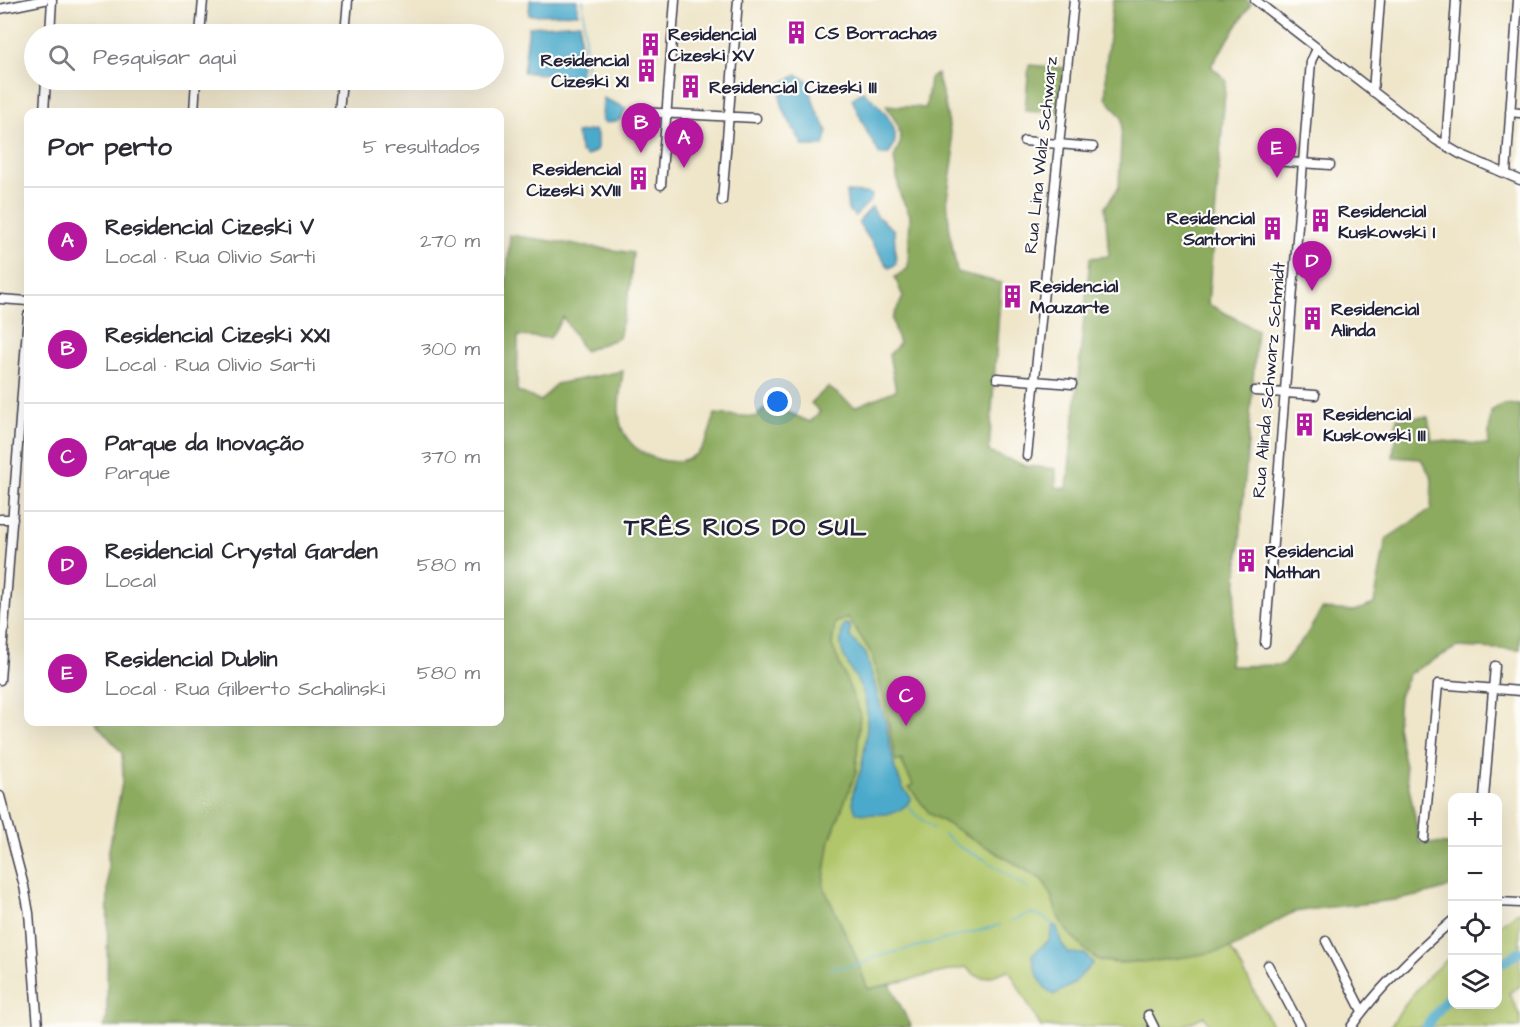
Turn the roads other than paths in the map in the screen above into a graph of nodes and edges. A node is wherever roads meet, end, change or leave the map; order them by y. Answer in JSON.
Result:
{"nodes":[{"id":1,"x":44,"y":0,"type":"edge"},
{"id":2,"x":52,"y":0,"type":"edge"},
{"id":3,"x":203,"y":0,"type":"edge"},
{"id":4,"x":348,"y":0,"type":"edge"},
{"id":5,"x":675,"y":0,"type":"edge"},
{"id":6,"x":738,"y":0,"type":"edge"},
{"id":7,"x":1074,"y":0,"type":"edge"},
{"id":8,"x":1254,"y":0,"type":"edge"},
{"id":9,"x":1380,"y":0,"type":"edge"},
{"id":10,"x":1456,"y":0,"type":"edge"},
{"id":11,"x":1518,"y":0,"type":"edge"},
{"id":12,"x":0,"y":9,"type":"edge"},
{"id":13,"x":51,"y":24,"type":"edge"},
{"id":14,"x":201,"y":24,"type":"edge"},
{"id":15,"x":346,"y":24,"type":"edge"},
{"id":16,"x":1317,"y":49,"type":"junction"},
{"id":17,"x":45,"y":90,"type":"edge"},
{"id":18,"x":195,"y":90,"type":"edge"},
{"id":19,"x":341,"y":90,"type":"edge"},
{"id":20,"x":1373,"y":92,"type":"junction"},
{"id":21,"x":44,"y":108,"type":"edge"},
{"id":22,"x":194,"y":108,"type":"edge"},
{"id":23,"x":339,"y":108,"type":"edge"},
{"id":24,"x":639,"y":112,"type":"dead end"},
{"id":25,"x":1510,"y":112,"type":"junction"},
{"id":26,"x":1520,"y":113,"type":"edge"},
{"id":27,"x":666,"y":114,"type":"junction"},
{"id":28,"x":728,"y":117,"type":"junction"},
{"id":29,"x":756,"y":118,"type":"dead end"},
{"id":30,"x":1024,"y":141,"type":"dead end"},
{"id":31,"x":1059,"y":144,"type":"junction"},
{"id":32,"x":1446,"y":146,"type":"junction"},
{"id":33,"x":1093,"y":147,"type":"dead end"},
{"id":34,"x":1273,"y":160,"type":"dead end"},
{"id":35,"x":1302,"y":163,"type":"junction"},
{"id":36,"x":1330,"y":165,"type":"dead end"},
{"id":37,"x":1506,"y":174,"type":"junction"},
{"id":38,"x":1520,"y":180,"type":"edge"},
{"id":39,"x":661,"y":185,"type":"dead end"},
{"id":40,"x":722,"y":201,"type":"dead end"},
{"id":41,"x":0,"y":299,"type":"edge"},
{"id":42,"x":24,"y":301,"type":"edge"},
{"id":43,"x":24,"y":369,"type":"edge"},
{"id":44,"x":997,"y":378,"type":"dead end"},
{"id":45,"x":1034,"y":381,"type":"junction"},
{"id":46,"x":1072,"y":384,"type":"dead end"},
{"id":47,"x":1256,"y":391,"type":"dead end"},
{"id":48,"x":1284,"y":393,"type":"junction"},
{"id":49,"x":1315,"y":395,"type":"dead end"},
{"id":50,"x":1027,"y":456,"type":"dead end"},
{"id":51,"x":0,"y":519,"type":"edge"},
{"id":52,"x":13,"y":519,"type":"junction"},
{"id":53,"x":1264,"y":643,"type":"dead end"},
{"id":54,"x":1495,"y":666,"type":"dead end"},
{"id":55,"x":0,"y":680,"type":"edge"},
{"id":56,"x":1493,"y":689,"type":"junction"},
{"id":57,"x":1520,"y":691,"type":"edge"},
{"id":58,"x":1484,"y":793,"type":"edge"},
{"id":59,"x":0,"y":796,"type":"edge"},
{"id":60,"x":1424,"y":838,"type":"dead end"},
{"id":61,"x":1502,"y":902,"type":"edge"},
{"id":62,"x":1520,"y":903,"type":"edge"},
{"id":63,"x":1448,"y":925,"type":"edge"},
{"id":64,"x":1326,"y":940,"type":"dead end"},
{"id":65,"x":1268,"y":965,"type":"dead end"},
{"id":66,"x":1362,"y":1011,"type":"junction"},
{"id":67,"x":1148,"y":1015,"type":"dead end"},
{"id":68,"x":38,"y":1027,"type":"edge"},
{"id":69,"x":1154,"y":1027,"type":"edge"},
{"id":70,"x":1301,"y":1027,"type":"edge"},
{"id":71,"x":1351,"y":1027,"type":"edge"}],
"edges":[{"from":1,"to":12,"type":"street"},
{"from":2,"to":13,"type":"street"},
{"from":3,"to":14,"type":"street"},
{"from":4,"to":15,"type":"street"},
{"from":5,"to":27,"type":"street"},
{"from":6,"to":28,"type":"street"},
{"from":7,"to":31,"type":"street","name":"Rua Lina Walz Schwarz"},
{"from":8,"to":16,"type":"street"},
{"from":9,"to":20,"type":"street"},
{"from":10,"to":32,"type":"street"},
{"from":11,"to":25,"type":"street"},
{"from":16,"to":20,"type":"street"},
{"from":16,"to":35,"type":"street","name":"Rua Alinda Schwarz Schmidt"},
{"from":17,"to":21,"type":"street"},
{"from":18,"to":22,"type":"street"},
{"from":19,"to":23,"type":"street"},
{"from":20,"to":32,"type":"street"},
{"from":24,"to":27,"type":"street"},
{"from":25,"to":26,"type":"street"},
{"from":25,"to":37,"type":"street"},
{"from":27,"to":28,"type":"street"},
{"from":27,"to":39,"type":"street"},
{"from":28,"to":29,"type":"street"},
{"from":28,"to":40,"type":"street"},
{"from":30,"to":31,"type":"street"},
{"from":31,"to":33,"type":"street"},
{"from":31,"to":45,"type":"street","name":"Rua Lina Walz Schwarz"},
{"from":32,"to":37,"type":"street"},
{"from":34,"to":35,"type":"street"},
{"from":35,"to":36,"type":"street"},
{"from":35,"to":48,"type":"street","name":"Rua Alinda Schwarz Schmidt"},
{"from":37,"to":38,"type":"street"},
{"from":41,"to":42,"type":"street"},
{"from":43,"to":52,"type":"street"},
{"from":44,"to":45,"type":"street"},
{"from":45,"to":46,"type":"street"},
{"from":45,"to":50,"type":"street","name":"Rua Lina Walz Schwarz"},
{"from":47,"to":48,"type":"street"},
{"from":48,"to":49,"type":"street"},
{"from":48,"to":53,"type":"street","name":"Rua Alinda Schwarz Schmidt"},
{"from":51,"to":52,"type":"street"},
{"from":52,"to":55,"type":"street"},
{"from":54,"to":56,"type":"street"},
{"from":56,"to":57,"type":"street"},
{"from":56,"to":58,"type":"street"},
{"from":56,"to":60,"type":"street"},
{"from":59,"to":68,"type":"street"},
{"from":61,"to":62,"type":"street"},
{"from":63,"to":66,"type":"street"},
{"from":64,"to":66,"type":"street"},
{"from":65,"to":70,"type":"street"},
{"from":66,"to":71,"type":"street"},
{"from":67,"to":69,"type":"street"}]}
